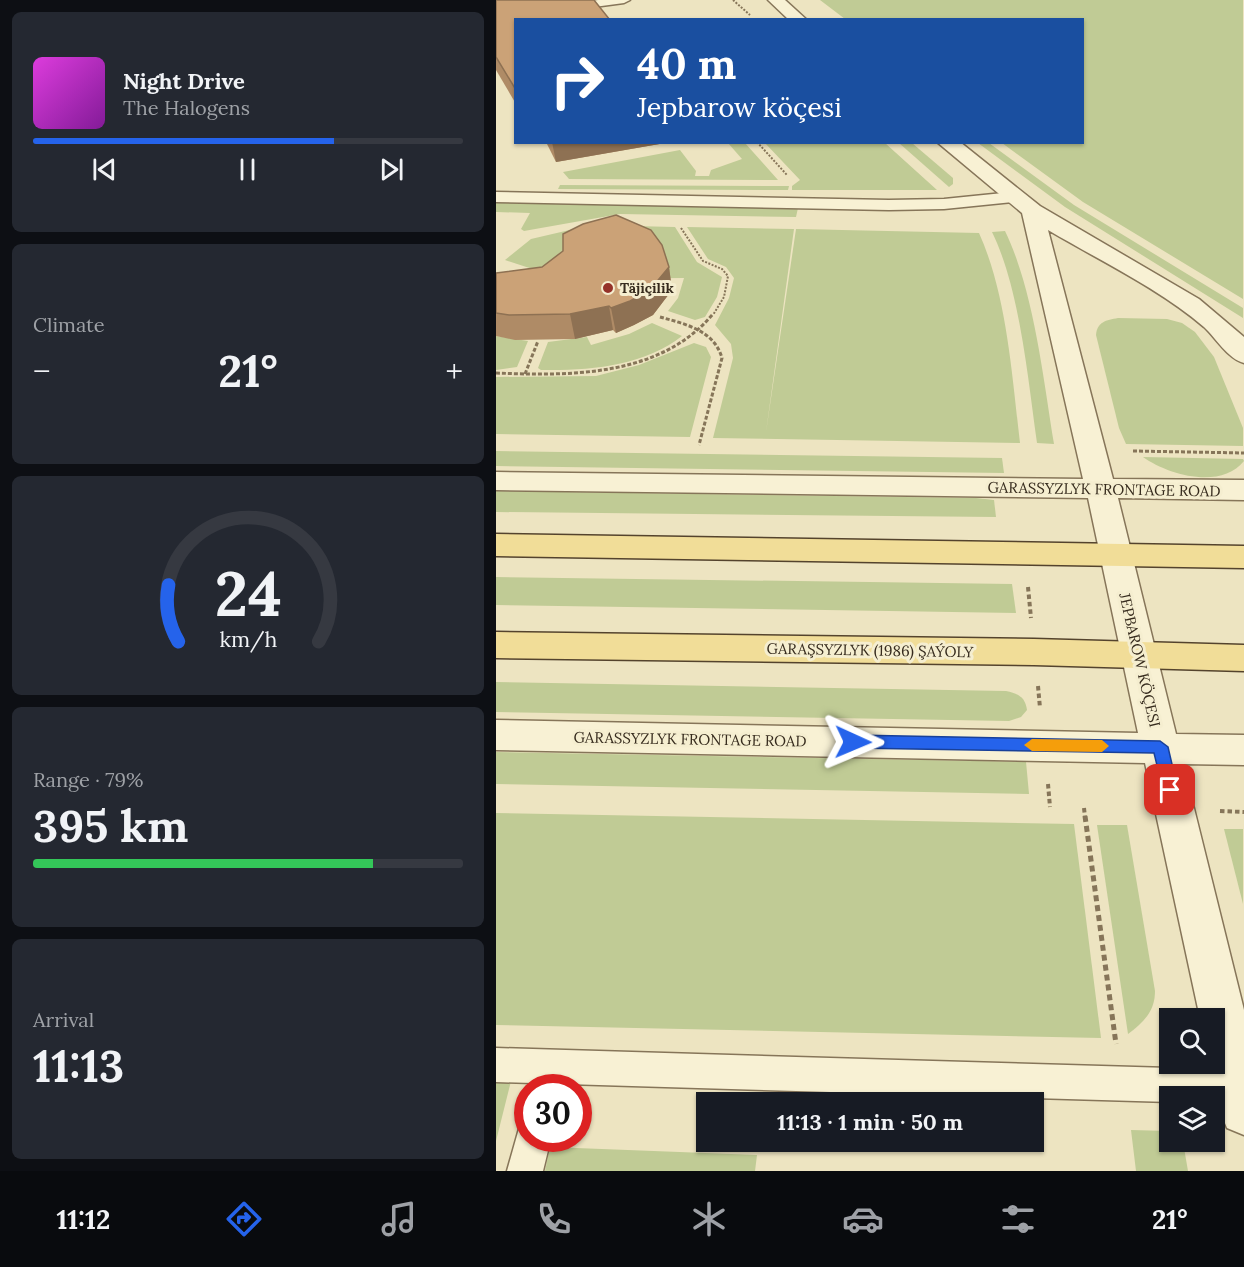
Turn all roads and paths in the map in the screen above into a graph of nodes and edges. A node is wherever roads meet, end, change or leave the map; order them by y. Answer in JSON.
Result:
{"nodes":[{"id":1,"x":624,"y":0,"type":"edge"},
{"id":2,"x":733,"y":0,"type":"edge"},
{"id":3,"x":776,"y":0,"type":"edge"},
{"id":4,"x":562,"y":9,"type":"edge"},
{"id":5,"x":753,"y":18,"type":"edge"},
{"id":6,"x":797,"y":18,"type":"edge"},
{"id":7,"x":949,"y":144,"type":"edge"},
{"id":8,"x":496,"y":197,"type":"edge"},
{"id":9,"x":1023,"y":204,"type":"junction"},
{"id":10,"x":680,"y":221,"type":"dead end"},
{"id":11,"x":660,"y":317,"type":"dead end"},
{"id":12,"x":697,"y":330,"type":"junction"},
{"id":13,"x":538,"y":341,"type":"edge"},
{"id":14,"x":1243,"y":355,"type":"edge"},
{"id":15,"x":496,"y":374,"type":"edge"},
{"id":16,"x":525,"y":374,"type":"junction"},
{"id":17,"x":700,"y":445,"type":"dead end"},
{"id":18,"x":1133,"y":452,"type":"dead end"},
{"id":19,"x":1243,"y":453,"type":"edge"},
{"id":20,"x":496,"y":481,"type":"edge"},
{"id":21,"x":1101,"y":489,"type":"junction"},
{"id":22,"x":1243,"y":490,"type":"edge"},
{"id":23,"x":496,"y":545,"type":"edge"},
{"id":24,"x":1116,"y":555,"type":"junction"},
{"id":25,"x":1243,"y":557,"type":"edge"},
{"id":26,"x":1027,"y":585,"type":"dead end"},
{"id":27,"x":1031,"y":613,"type":"dead end"},
{"id":28,"x":496,"y":645,"type":"edge"},
{"id":29,"x":1139,"y":655,"type":"junction"},
{"id":30,"x":1243,"y":658,"type":"edge"},
{"id":31,"x":496,"y":735,"type":"edge"},
{"id":32,"x":1160,"y":747,"type":"junction"},
{"id":33,"x":1243,"y":750,"type":"edge"},
{"id":34,"x":1084,"y":808,"type":"dead end"},
{"id":35,"x":1220,"y":812,"type":"dead end"},
{"id":36,"x":1243,"y":812,"type":"edge"},
{"id":37,"x":1115,"y":1036,"type":"dead end"},
{"id":38,"x":496,"y":1065,"type":"edge"},
{"id":39,"x":534,"y":1074,"type":"edge"},
{"id":40,"x":592,"y":1078,"type":"edge"},
{"id":41,"x":1241,"y":1099,"type":"edge"},
{"id":42,"x":530,"y":1152,"type":"edge"},
{"id":43,"x":525,"y":1171,"type":"edge"}],
"edges":[{"from":1,"to":4,"type":"lane"},
{"from":2,"to":5,"type":"path"},
{"from":3,"to":6,"type":"street"},
{"from":7,"to":9,"type":"street"},
{"from":8,"to":9,"type":"lane"},
{"from":9,"to":14,"type":"street"},
{"from":9,"to":21,"type":"street","name":"JEPBAROW KÖÇESI"},
{"from":10,"to":12,"type":"path"},
{"from":11,"to":12,"type":"path"},
{"from":12,"to":16,"type":"path"},
{"from":12,"to":17,"type":"path"},
{"from":13,"to":16,"type":"path"},
{"from":15,"to":16,"type":"path"},
{"from":18,"to":19,"type":"path"},
{"from":20,"to":21,"type":"street","name":"GARASSYZLYK FRONTAGE ROAD"},
{"from":21,"to":22,"type":"street","name":"GARASSYZLYK FRONTAGE ROAD"},
{"from":21,"to":24,"type":"street","name":"JEPBAROW KÖÇESI"},
{"from":23,"to":24,"type":"main road"},
{"from":24,"to":25,"type":"main road"},
{"from":24,"to":29,"type":"street","name":"JEPBAROW KÖÇESI"},
{"from":26,"to":27,"type":"path"},
{"from":28,"to":29,"type":"main road","name":"GARAŞSYZLYK (1986) ŞAÝOLY"},
{"from":29,"to":30,"type":"main road","name":"GARAŞSYZLYK (1986) ŞAÝOLY"},
{"from":29,"to":32,"type":"street","name":"JEPBAROW KÖÇESI"},
{"from":31,"to":32,"type":"street","name":"GARASSYZLYK FRONTAGE ROAD"},
{"from":32,"to":33,"type":"street","name":"GARASSYZLYK FRONTAGE ROAD"},
{"from":32,"to":41,"type":"street","name":"JEPBAROW KÖÇESI"},
{"from":34,"to":37,"type":"path"},
{"from":35,"to":36,"type":"path"},
{"from":38,"to":39,"type":"lane"},
{"from":40,"to":41,"type":"lane"},
{"from":42,"to":43,"type":"lane"}]}
